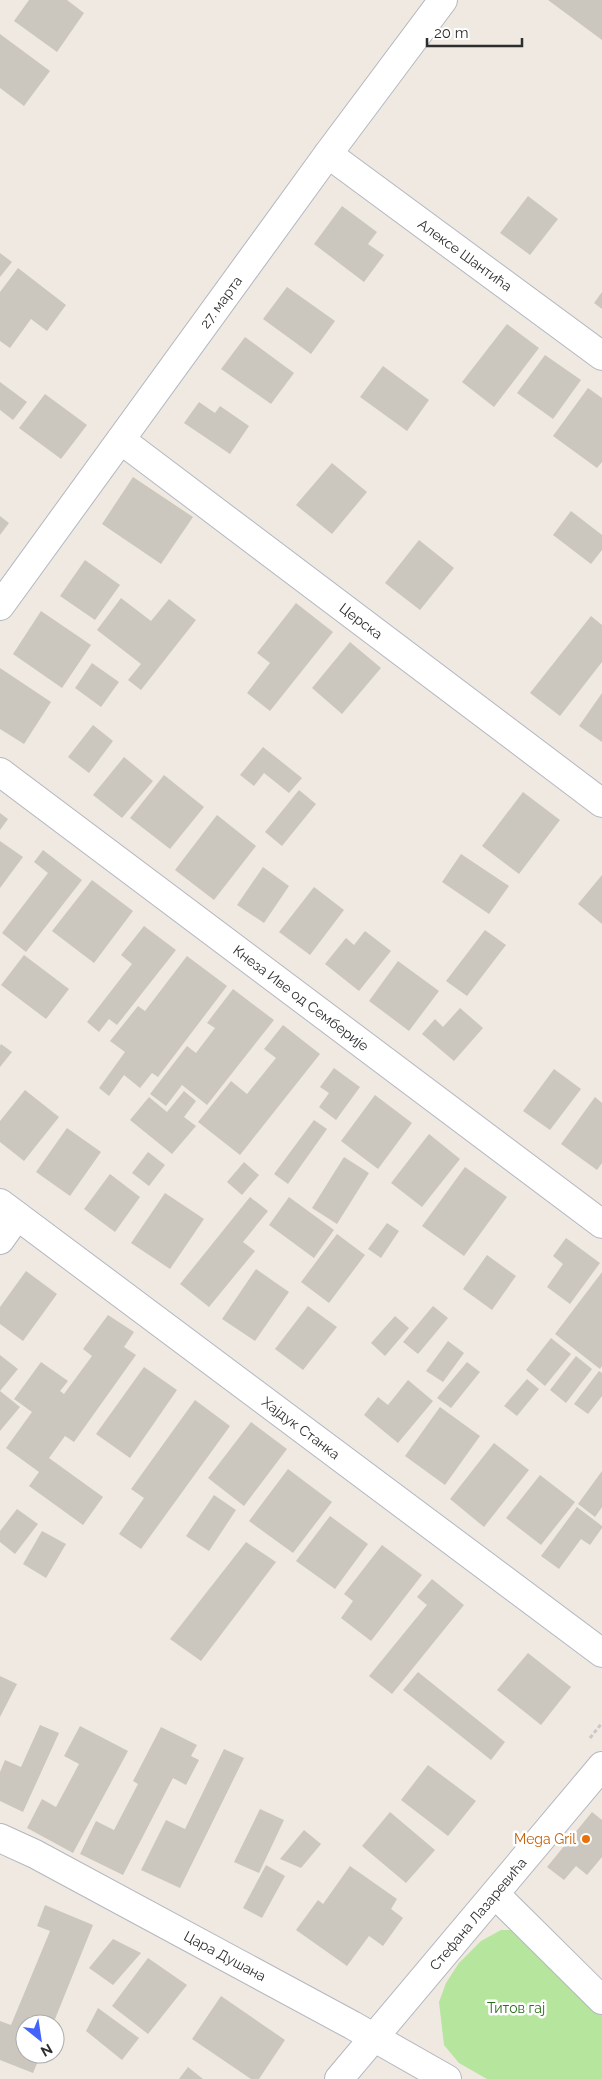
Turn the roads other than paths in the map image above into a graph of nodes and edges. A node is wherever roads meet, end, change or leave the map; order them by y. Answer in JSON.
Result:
{"nodes":[{"id":1,"x":443,"y":0,"type":"edge"},
{"id":2,"x":328,"y":154,"type":"junction"},
{"id":3,"x":602,"y":356,"type":"edge"},
{"id":4,"x":121,"y":440,"type":"junction"},
{"id":5,"x":0,"y":606,"type":"edge"},
{"id":6,"x":0,"y":772,"type":"edge"},
{"id":7,"x":602,"y":803,"type":"edge"},
{"id":8,"x":8,"y":1209,"type":"edge"},
{"id":9,"x":602,"y":1224,"type":"edge"},
{"id":10,"x":0,"y":1240,"type":"edge"},
{"id":11,"x":602,"y":1653,"type":"edge"},
{"id":12,"x":602,"y":1766,"type":"edge"},
{"id":13,"x":0,"y":1838,"type":"edge"},
{"id":14,"x":496,"y":1895,"type":"junction"},
{"id":15,"x":602,"y":2000,"type":"edge"},
{"id":16,"x":373,"y":2038,"type":"junction"},
{"id":17,"x":339,"y":2079,"type":"edge"},
{"id":18,"x":447,"y":2079,"type":"edge"}],
"edges":[{"from":1,"to":2,"type":"street","name":"27. марта"},
{"from":2,"to":3,"type":"street","name":"Алексе Шантића"},
{"from":2,"to":4,"type":"street","name":"27. марта"},
{"from":4,"to":5,"type":"street","name":"27. марта"},
{"from":4,"to":7,"type":"street","name":"Церска"},
{"from":6,"to":9,"type":"street","name":"Кнеза Иве од Семберије"},
{"from":8,"to":10,"type":"street"},
{"from":8,"to":11,"type":"street","name":"Хајдук Станка"},
{"from":12,"to":14,"type":"street","name":"Стефана Лазаревића"},
{"from":13,"to":16,"type":"street","name":"Цара Душана"},
{"from":14,"to":15,"type":"street"},
{"from":14,"to":16,"type":"street","name":"Стефана Лазаревића"},
{"from":16,"to":17,"type":"street","name":"Стефана Лазаревића"},
{"from":16,"to":18,"type":"street","name":"Цара Душана"}]}
